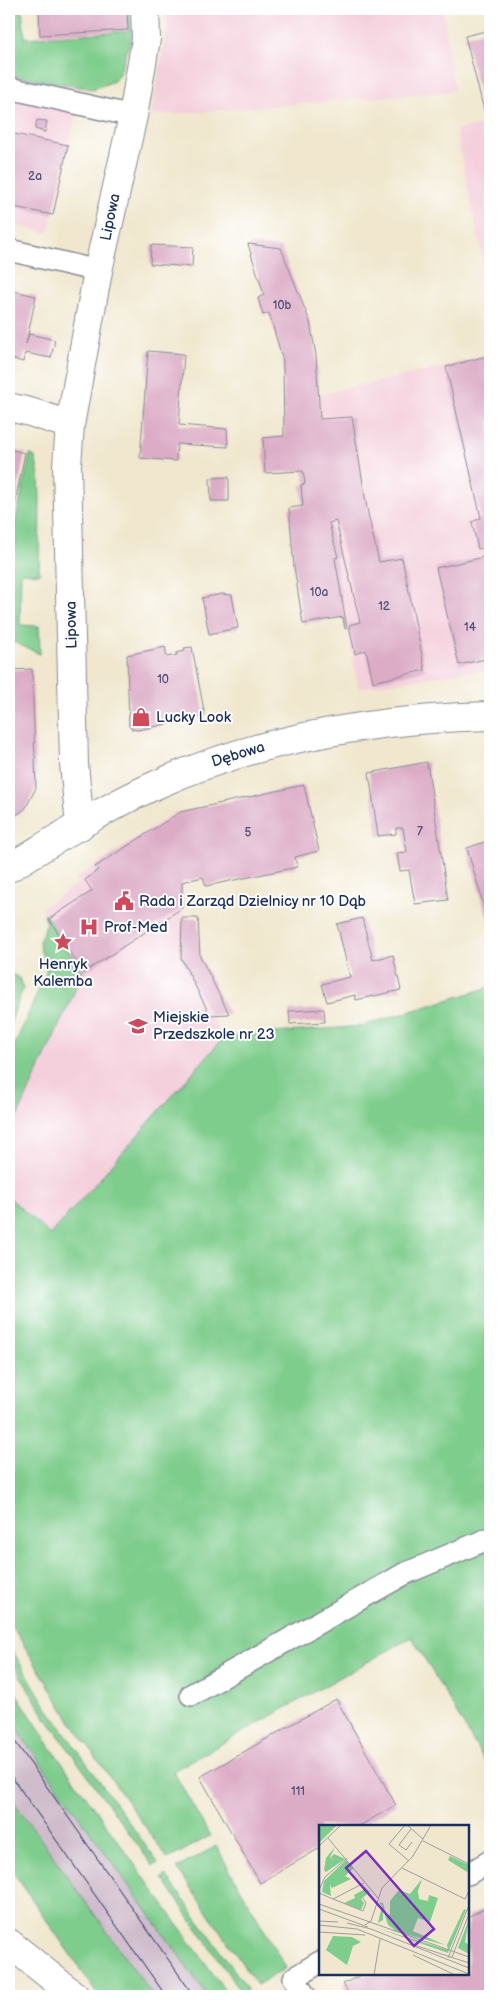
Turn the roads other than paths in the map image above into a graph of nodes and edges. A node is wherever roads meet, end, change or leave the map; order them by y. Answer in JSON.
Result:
{"nodes":[{"id":1,"x":145,"y":9,"type":"edge"},
{"id":2,"x":9,"y":88,"type":"edge"},
{"id":3,"x":133,"y":116,"type":"junction"},
{"id":4,"x":9,"y":250,"type":"edge"},
{"id":5,"x":98,"y":271,"type":"junction"},
{"id":6,"x":9,"y":407,"type":"edge"},
{"id":7,"x":70,"y":425,"type":"junction"},
{"id":8,"x":490,"y":716,"type":"edge"},
{"id":9,"x":80,"y":826,"type":"junction"},
{"id":10,"x":9,"y":868,"type":"edge"},
{"id":11,"x":490,"y":1538,"type":"edge"},
{"id":12,"x":191,"y":1695,"type":"dead end"},
{"id":13,"x":490,"y":1861,"type":"edge"},
{"id":14,"x":469,"y":1873,"type":"edge"},
{"id":15,"x":9,"y":1943,"type":"edge"},
{"id":16,"x":319,"y":1963,"type":"edge"},
{"id":17,"x":75,"y":1996,"type":"edge"},
{"id":18,"x":304,"y":1996,"type":"edge"}],
"edges":[{"from":1,"to":3,"type":"street","name":"Lipowa"},
{"from":2,"to":3,"type":"lane"},
{"from":3,"to":5,"type":"street","name":"Lipowa"},
{"from":4,"to":5,"type":"lane"},
{"from":5,"to":7,"type":"street","name":"Lipowa"},
{"from":6,"to":7,"type":"street"},
{"from":7,"to":9,"type":"street","name":"Lipowa"},
{"from":8,"to":9,"type":"street","name":"Dębowa"},
{"from":9,"to":10,"type":"street","name":"Dębowa"},
{"from":11,"to":12,"type":"lane"},
{"from":13,"to":14,"type":"lane"},
{"from":15,"to":17,"type":"street"},
{"from":16,"to":18,"type":"lane"}]}
